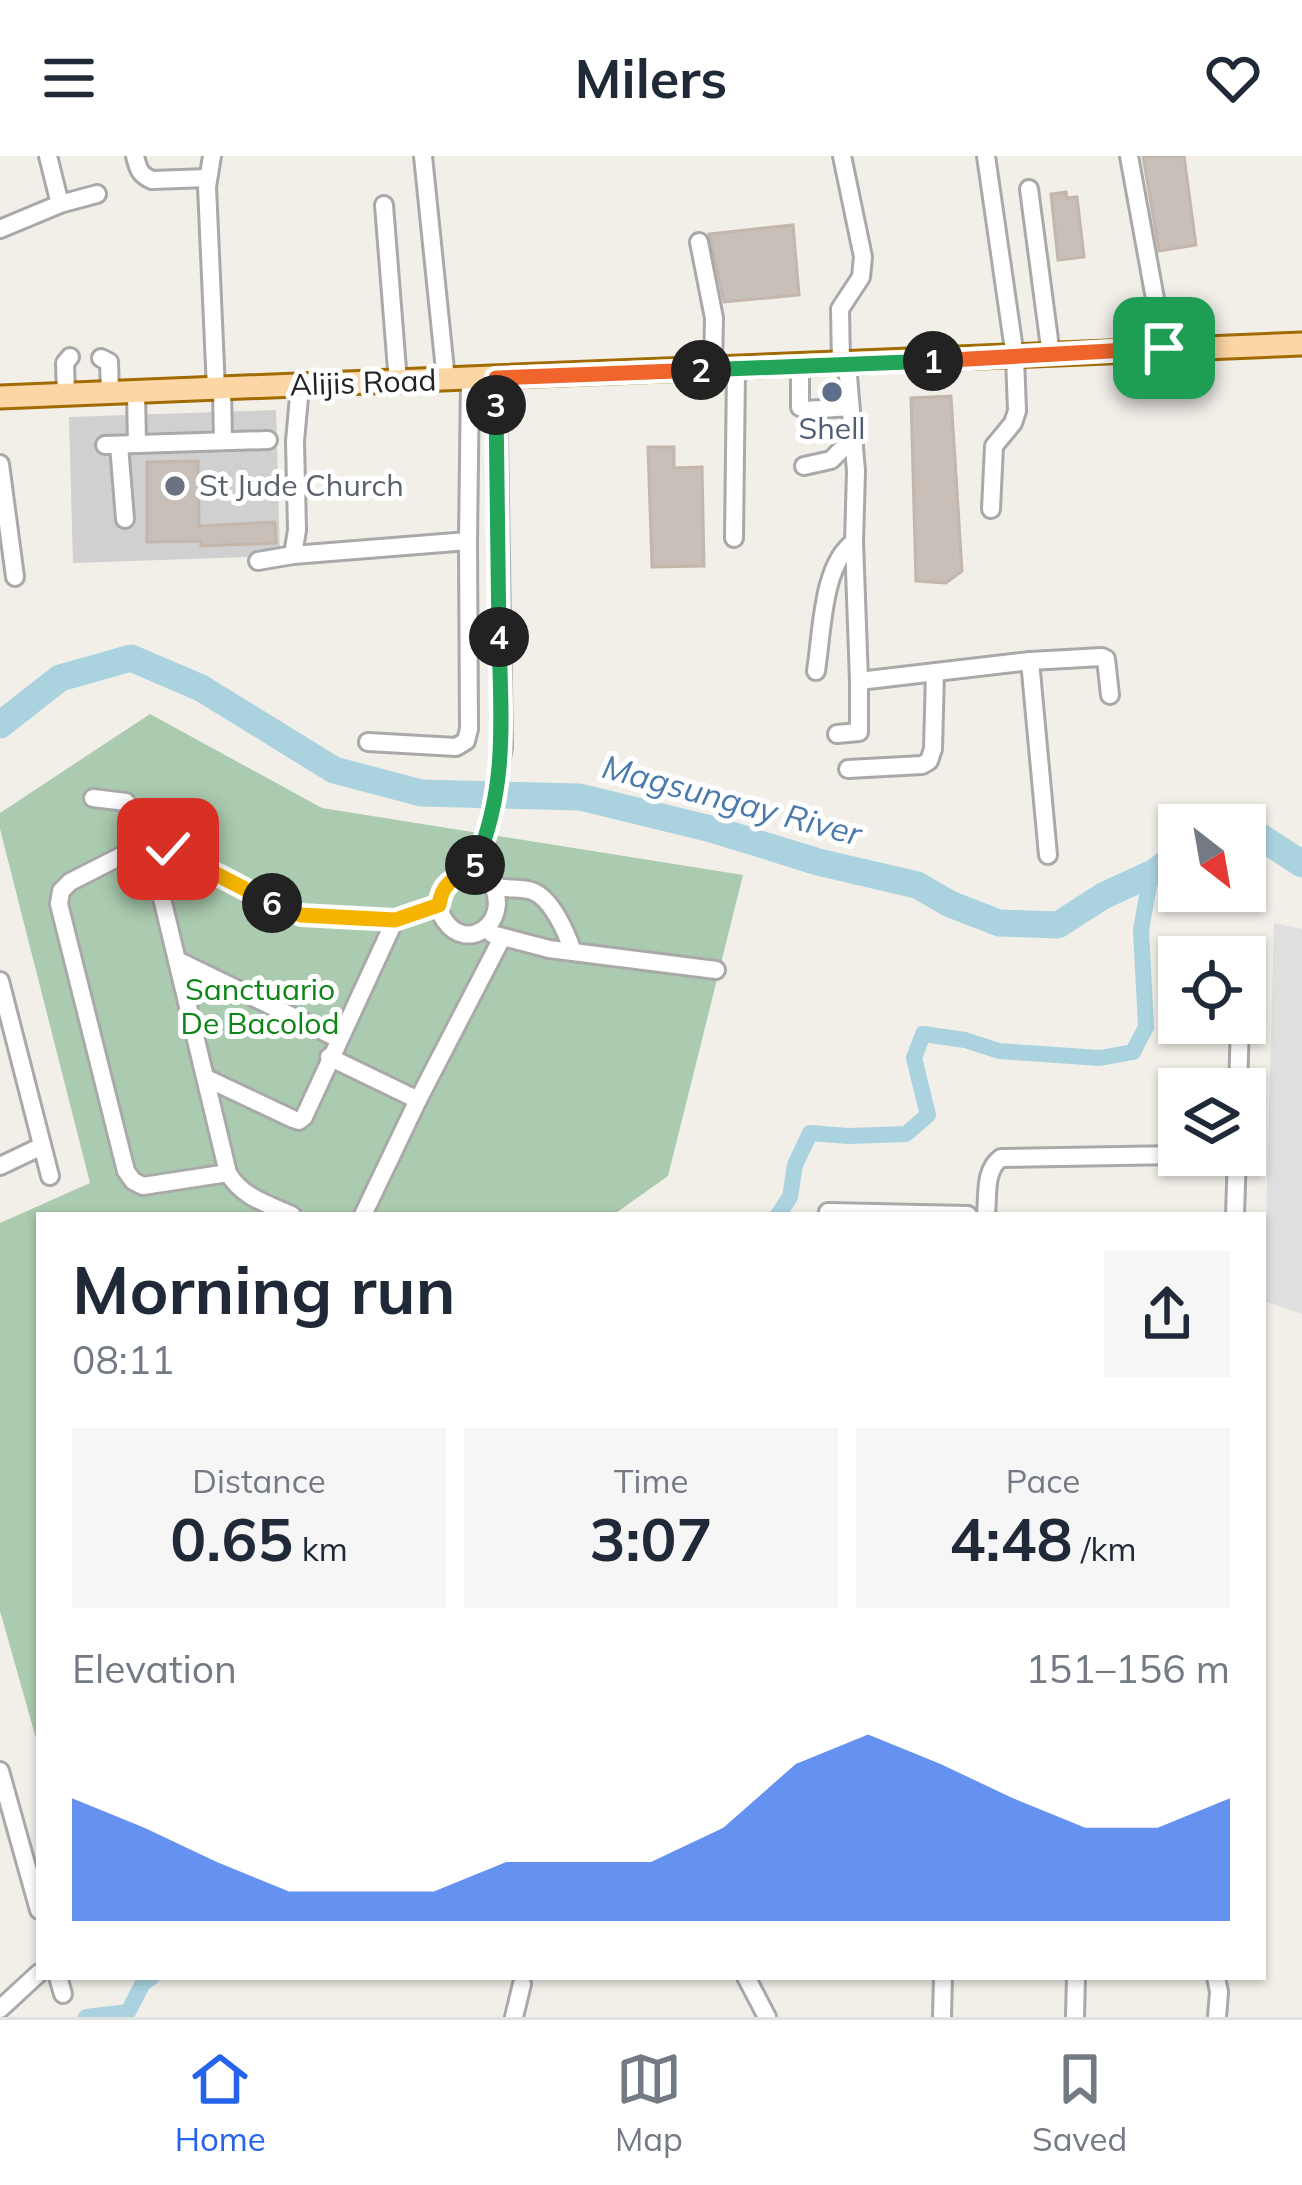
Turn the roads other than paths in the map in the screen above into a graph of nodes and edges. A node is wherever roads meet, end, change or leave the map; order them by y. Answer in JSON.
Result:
{"nodes":[{"id":1,"x":47,"y":156,"type":"edge"},
{"id":2,"x":135,"y":156,"type":"edge"},
{"id":3,"x":212,"y":156,"type":"edge"},
{"id":4,"x":422,"y":156,"type":"edge"},
{"id":5,"x":842,"y":156,"type":"edge"},
{"id":6,"x":986,"y":156,"type":"edge"},
{"id":7,"x":1129,"y":156,"type":"edge"},
{"id":8,"x":208,"y":178,"type":"junction"},
{"id":9,"x":1029,"y":190,"type":"dead end"},
{"id":10,"x":97,"y":194,"type":"dead end"},
{"id":11,"x":60,"y":204,"type":"junction"},
{"id":12,"x":384,"y":205,"type":"dead end"},
{"id":13,"x":0,"y":229,"type":"edge"},
{"id":14,"x":699,"y":242,"type":"dead end"},
{"id":15,"x":1302,"y":344,"type":"edge"},
{"id":16,"x":1164,"y":348,"type":"junction"},
{"id":17,"x":1051,"y":355,"type":"junction"},
{"id":18,"x":70,"y":357,"type":"dead end"},
{"id":19,"x":1015,"y":357,"type":"junction"},
{"id":20,"x":101,"y":358,"type":"dead end"},
{"id":21,"x":844,"y":364,"type":"junction"},
{"id":22,"x":800,"y":366,"type":"junction"},
{"id":23,"x":725,"y":369,"type":"junction"},
{"id":24,"x":470,"y":378,"type":"junction"},
{"id":25,"x":496,"y":378,"type":"junction"},
{"id":26,"x":446,"y":380,"type":"junction"},
{"id":27,"x":398,"y":382,"type":"junction"},
{"id":28,"x":300,"y":386,"type":"junction"},
{"id":29,"x":219,"y":389,"type":"junction"},
{"id":30,"x":136,"y":392,"type":"junction"},
{"id":31,"x":110,"y":393,"type":"junction"},
{"id":32,"x":66,"y":395,"type":"junction"},
{"id":33,"x":0,"y":398,"type":"edge"},
{"id":34,"x":850,"y":407,"type":"junction"},
{"id":35,"x":223,"y":440,"type":"junction"},
{"id":36,"x":268,"y":440,"type":"dead end"},
{"id":37,"x":120,"y":445,"type":"junction"},
{"id":38,"x":854,"y":446,"type":"junction"},
{"id":39,"x":0,"y":464,"type":"edge"},
{"id":40,"x":804,"y":466,"type":"dead end"},
{"id":41,"x":991,"y":509,"type":"dead end"},
{"id":42,"x":125,"y":519,"type":"dead end"},
{"id":43,"x":734,"y":538,"type":"dead end"},
{"id":44,"x":468,"y":541,"type":"junction"},
{"id":45,"x":854,"y":542,"type":"junction"},
{"id":46,"x":293,"y":555,"type":"junction"},
{"id":47,"x":259,"y":561,"type":"dead end"},
{"id":48,"x":15,"y":577,"type":"dead end"},
{"id":49,"x":1030,"y":661,"type":"junction"},
{"id":50,"x":816,"y":671,"type":"dead end"},
{"id":51,"x":935,"y":672,"type":"junction"},
{"id":52,"x":859,"y":681,"type":"junction"},
{"id":53,"x":1109,"y":695,"type":"dead end"},
{"id":54,"x":837,"y":734,"type":"dead end"},
{"id":55,"x":368,"y":742,"type":"dead end"},
{"id":56,"x":848,"y":769,"type":"dead end"},
{"id":57,"x":93,"y":798,"type":"dead end"},
{"id":58,"x":148,"y":844,"type":"junction"},
{"id":59,"x":1048,"y":855,"type":"dead end"},
{"id":60,"x":471,"y":874,"type":"junction"},
{"id":61,"x":493,"y":886,"type":"junction"},
{"id":62,"x":439,"y":905,"type":"junction"},
{"id":63,"x":395,"y":920,"type":"junction"},
{"id":64,"x":484,"y":930,"type":"junction"},
{"id":65,"x":502,"y":938,"type":"junction"},
{"id":66,"x":573,"y":952,"type":"junction"},
{"id":67,"x":177,"y":960,"type":"junction"},
{"id":68,"x":716,"y":970,"type":"dead end"},
{"id":69,"x":0,"y":981,"type":"edge"},
{"id":70,"x":339,"y":1039,"type":"junction"},
{"id":71,"x":329,"y":1057,"type":"junction"},
{"id":72,"x":206,"y":1078,"type":"junction"},
{"id":73,"x":418,"y":1100,"type":"junction"},
{"id":74,"x":42,"y":1146,"type":"junction"},
{"id":75,"x":1158,"y":1155,"type":"edge"},
{"id":76,"x":0,"y":1166,"type":"edge"},
{"id":77,"x":228,"y":1172,"type":"junction"},
{"id":78,"x":50,"y":1176,"type":"dead end"},
{"id":79,"x":1236,"y":1176,"type":"edge"},
{"id":80,"x":285,"y":1212,"type":"edge"},
{"id":81,"x":364,"y":1212,"type":"edge"},
{"id":82,"x":986,"y":1212,"type":"edge"},
{"id":83,"x":1235,"y":1212,"type":"edge"},
{"id":84,"x":0,"y":1771,"type":"edge"},
{"id":85,"x":3,"y":1793,"type":"edge"},
{"id":86,"x":36,"y":1900,"type":"edge"},
{"id":87,"x":36,"y":1976,"type":"edge"},
{"id":88,"x":748,"y":1980,"type":"edge"},
{"id":89,"x":943,"y":1980,"type":"edge"},
{"id":90,"x":1076,"y":1980,"type":"edge"},
{"id":91,"x":1217,"y":1980,"type":"edge"},
{"id":92,"x":522,"y":1984,"type":"dead end"},
{"id":93,"x":0,"y":2009,"type":"edge"},
{"id":94,"x":514,"y":2017,"type":"edge"},
{"id":95,"x":767,"y":2017,"type":"edge"},
{"id":96,"x":942,"y":2017,"type":"edge"},
{"id":97,"x":1075,"y":2017,"type":"edge"},
{"id":98,"x":1217,"y":2017,"type":"edge"}],
"edges":[{"from":1,"to":11,"type":"street"},
{"from":2,"to":8,"type":"street"},
{"from":3,"to":8,"type":"street"},
{"from":4,"to":26,"type":"street"},
{"from":5,"to":21,"type":"street"},
{"from":6,"to":19,"type":"street"},
{"from":7,"to":16,"type":"street"},
{"from":8,"to":29,"type":"street"},
{"from":9,"to":17,"type":"street"},
{"from":10,"to":11,"type":"street"},
{"from":11,"to":13,"type":"street"},
{"from":12,"to":27,"type":"street"},
{"from":14,"to":23,"type":"street"},
{"from":15,"to":16,"type":"main road","name":"Alijis Road"},
{"from":16,"to":17,"type":"main road","name":"Alijis Road"},
{"from":17,"to":19,"type":"main road","name":"Alijis Road"},
{"from":18,"to":32,"type":"street"},
{"from":19,"to":21,"type":"main road","name":"Alijis Road"},
{"from":19,"to":41,"type":"street"},
{"from":20,"to":31,"type":"street"},
{"from":21,"to":22,"type":"main road","name":"Alijis Road"},
{"from":21,"to":34,"type":"street"},
{"from":22,"to":23,"type":"main road","name":"Alijis Road"},
{"from":22,"to":34,"type":"street"},
{"from":23,"to":25,"type":"main road","name":"Alijis Road"},
{"from":23,"to":43,"type":"street"},
{"from":24,"to":25,"type":"main road","name":"Alijis Road"},
{"from":24,"to":26,"type":"main road","name":"Alijis Road"},
{"from":24,"to":44,"type":"street"},
{"from":25,"to":60,"type":"street"},
{"from":26,"to":27,"type":"main road","name":"Alijis Road"},
{"from":27,"to":28,"type":"main road","name":"Alijis Road"},
{"from":28,"to":29,"type":"main road","name":"Alijis Road"},
{"from":28,"to":46,"type":"street"},
{"from":29,"to":30,"type":"main road","name":"Alijis Road"},
{"from":29,"to":35,"type":"street"},
{"from":30,"to":31,"type":"main road","name":"Alijis Road"},
{"from":30,"to":37,"type":"street"},
{"from":31,"to":32,"type":"main road","name":"Alijis Road"},
{"from":32,"to":33,"type":"main road","name":"Alijis Road"},
{"from":34,"to":38,"type":"street"},
{"from":35,"to":36,"type":"street"},
{"from":35,"to":37,"type":"street"},
{"from":37,"to":42,"type":"street"},
{"from":38,"to":40,"type":"street"},
{"from":38,"to":45,"type":"street"},
{"from":39,"to":48,"type":"street"},
{"from":44,"to":46,"type":"street"},
{"from":44,"to":55,"type":"street"},
{"from":45,"to":50,"type":"street"},
{"from":45,"to":52,"type":"street"},
{"from":46,"to":47,"type":"street"},
{"from":49,"to":51,"type":"street"},
{"from":49,"to":53,"type":"street"},
{"from":49,"to":59,"type":"street"},
{"from":51,"to":52,"type":"street"},
{"from":51,"to":56,"type":"street"},
{"from":52,"to":54,"type":"street"},
{"from":57,"to":58,"type":"street"},
{"from":58,"to":63,"type":"street"},
{"from":58,"to":67,"type":"street"},
{"from":58,"to":77,"type":"street"},
{"from":60,"to":61,"type":"street"},
{"from":60,"to":62,"type":"street"},
{"from":61,"to":64,"type":"street"},
{"from":61,"to":66,"type":"street"},
{"from":62,"to":63,"type":"street"},
{"from":62,"to":64,"type":"street"},
{"from":63,"to":70,"type":"street"},
{"from":64,"to":65,"type":"street"},
{"from":65,"to":66,"type":"street"},
{"from":65,"to":73,"type":"street"},
{"from":66,"to":68,"type":"street"},
{"from":67,"to":70,"type":"street"},
{"from":67,"to":72,"type":"street"},
{"from":69,"to":74,"type":"street"},
{"from":70,"to":71,"type":"street"},
{"from":71,"to":72,"type":"street"},
{"from":71,"to":73,"type":"street"},
{"from":72,"to":77,"type":"street"},
{"from":73,"to":81,"type":"street"},
{"from":74,"to":76,"type":"street"},
{"from":74,"to":78,"type":"street"},
{"from":75,"to":82,"type":"street"},
{"from":77,"to":80,"type":"street"},
{"from":79,"to":83,"type":"street"},
{"from":84,"to":85,"type":"street"},
{"from":85,"to":86,"type":"street"},
{"from":87,"to":93,"type":"street"},
{"from":88,"to":95,"type":"street"},
{"from":89,"to":96,"type":"street"},
{"from":90,"to":97,"type":"street"},
{"from":91,"to":98,"type":"street"},
{"from":92,"to":94,"type":"street"}]}
